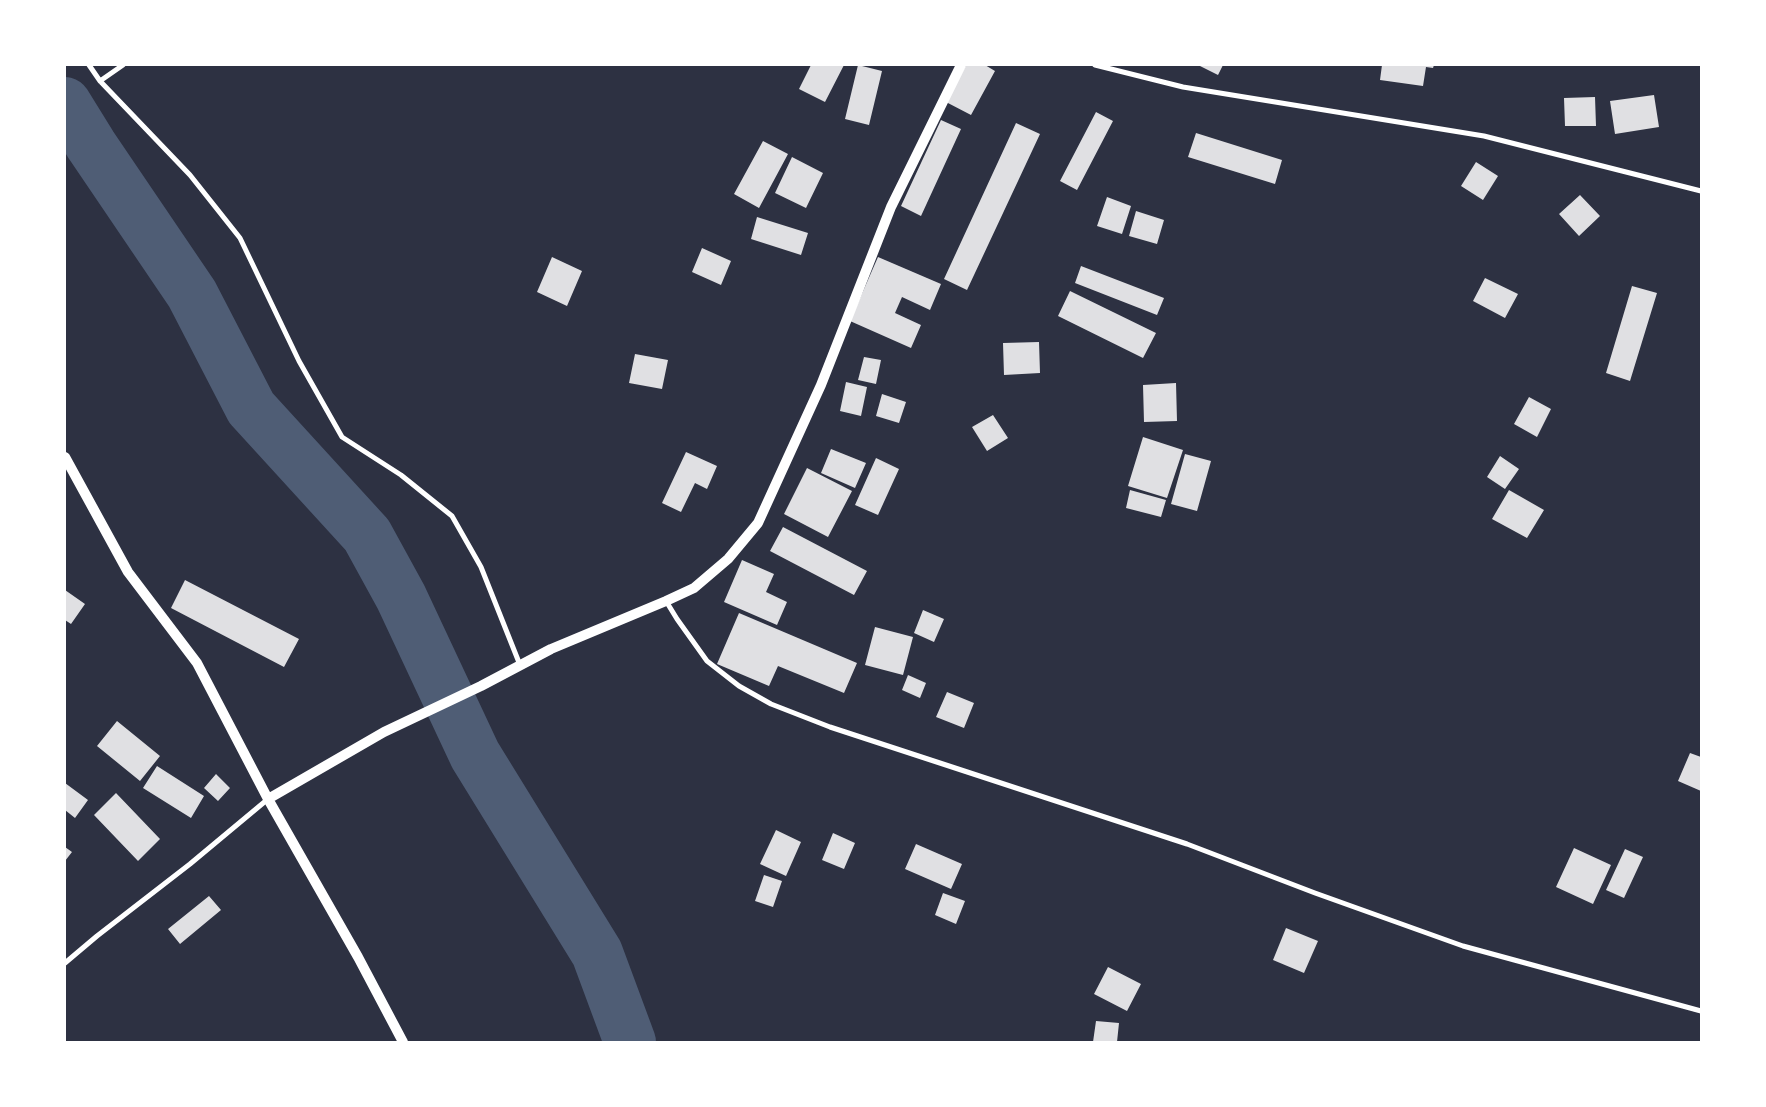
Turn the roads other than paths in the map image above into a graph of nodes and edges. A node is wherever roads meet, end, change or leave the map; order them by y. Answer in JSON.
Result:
{"nodes":[{"id":1,"x":89,"y":65,"type":"edge"},
{"id":2,"x":123,"y":65,"type":"edge"},
{"id":3,"x":961,"y":65,"type":"edge"},
{"id":4,"x":1095,"y":65,"type":"edge"},
{"id":5,"x":100,"y":82,"type":"junction"},
{"id":6,"x":1701,"y":191,"type":"edge"},
{"id":7,"x":65,"y":457,"type":"edge"},
{"id":8,"x":666,"y":602,"type":"junction"},
{"id":9,"x":520,"y":666,"type":"junction"},
{"id":10,"x":268,"y":799,"type":"junction"},
{"id":11,"x":65,"y":963,"type":"edge"},
{"id":12,"x":1701,"y":1010,"type":"edge"},
{"id":13,"x":403,"y":1042,"type":"edge"}],
"edges":[{"from":1,"to":5,"type":"street"},
{"from":2,"to":5,"type":"street"},
{"from":3,"to":8,"type":"main road"},
{"from":4,"to":6,"type":"street"},
{"from":5,"to":9,"type":"street"},
{"from":7,"to":10,"type":"main road"},
{"from":8,"to":9,"type":"main road"},
{"from":8,"to":12,"type":"street"},
{"from":9,"to":10,"type":"main road"},
{"from":10,"to":11,"type":"street"},
{"from":10,"to":13,"type":"main road"}]}
